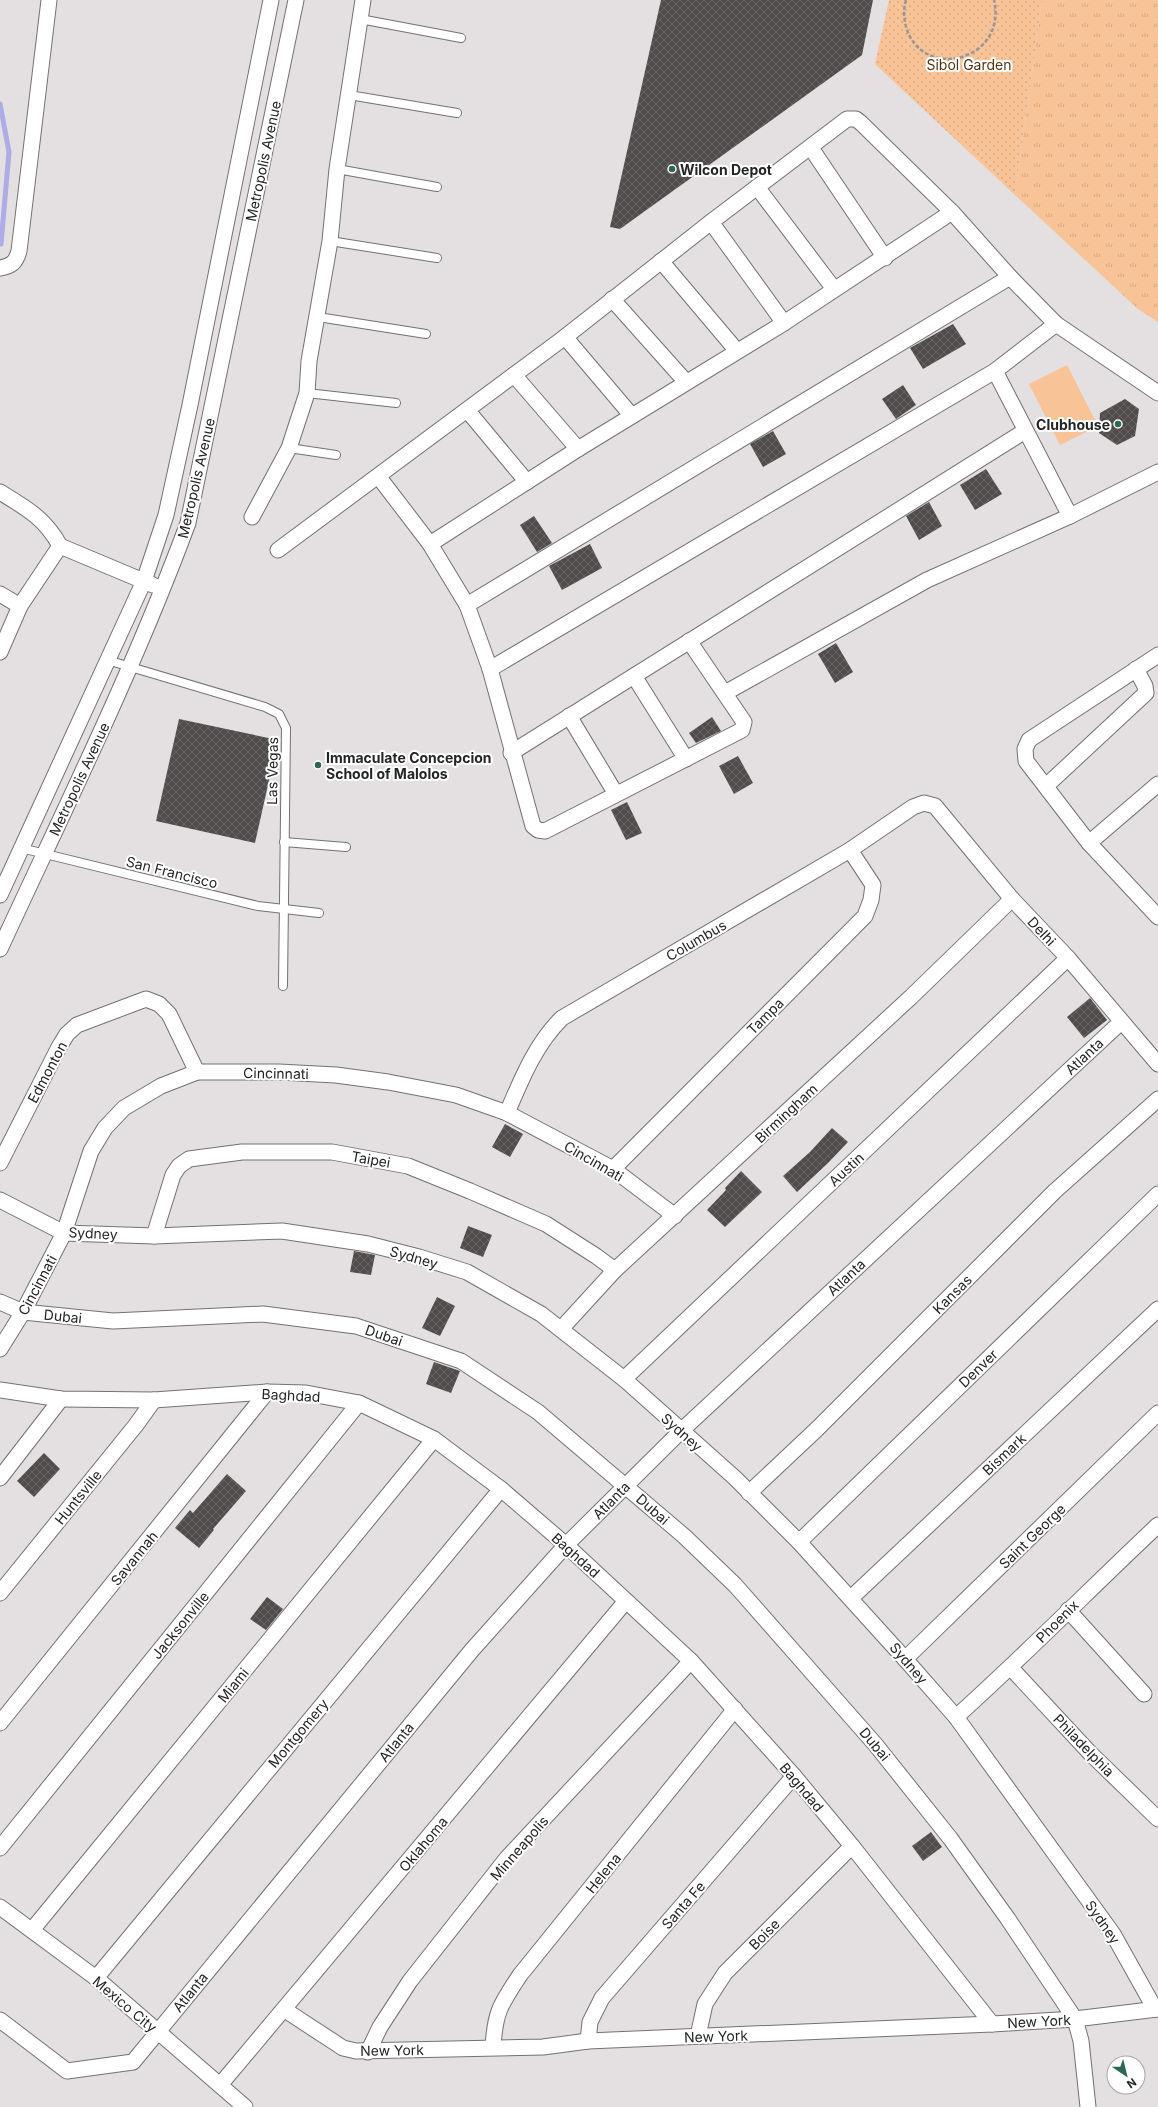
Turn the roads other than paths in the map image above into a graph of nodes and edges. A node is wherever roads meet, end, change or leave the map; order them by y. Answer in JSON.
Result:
{"nodes":[{"id":1,"x":49,"y":0,"type":"edge"},
{"id":2,"x":271,"y":0,"type":"edge"},
{"id":3,"x":296,"y":0,"type":"edge"},
{"id":4,"x":363,"y":0,"type":"edge"},
{"id":5,"x":360,"y":19,"type":"junction"},
{"id":6,"x":461,"y":38,"type":"dead end"},
{"id":7,"x":349,"y":95,"type":"junction"},
{"id":8,"x":457,"y":113,"type":"dead end"},
{"id":9,"x":811,"y":148,"type":"junction"},
{"id":10,"x":337,"y":169,"type":"junction"},
{"id":11,"x":437,"y":187,"type":"dead end"},
{"id":12,"x":757,"y":187,"type":"junction"},
{"id":13,"x":952,"y":212,"type":"junction"},
{"id":14,"x":711,"y":222,"type":"junction"},
{"id":15,"x":330,"y":241,"type":"junction"},
{"id":16,"x":436,"y":258,"type":"dead end"},
{"id":17,"x":885,"y":258,"type":"junction"},
{"id":18,"x":661,"y":261,"type":"junction"},
{"id":19,"x":0,"y":268,"type":"edge"},
{"id":20,"x":1010,"y":277,"type":"junction"},
{"id":21,"x":834,"y":289,"type":"junction"},
{"id":22,"x":612,"y":299,"type":"junction"},
{"id":23,"x":318,"y":317,"type":"junction"},
{"id":24,"x":784,"y":323,"type":"junction"},
{"id":25,"x":1056,"y":324,"type":"junction"},
{"id":26,"x":426,"y":334,"type":"dead end"},
{"id":27,"x":565,"y":337,"type":"junction"},
{"id":28,"x":737,"y":351,"type":"junction"},
{"id":29,"x":995,"y":371,"type":"junction"},
{"id":30,"x":514,"y":375,"type":"junction"},
{"id":31,"x":686,"y":382,"type":"junction"},
{"id":32,"x":307,"y":393,"type":"junction"},
{"id":33,"x":1158,"y":393,"type":"edge"},
{"id":34,"x":396,"y":403,"type":"dead end"},
{"id":35,"x":468,"y":410,"type":"junction"},
{"id":36,"x":632,"y":416,"type":"junction"},
{"id":37,"x":1025,"y":431,"type":"junction"},
{"id":38,"x":289,"y":448,"type":"junction"},
{"id":39,"x":578,"y":449,"type":"junction"},
{"id":40,"x":336,"y":455,"type":"dead end"},
{"id":41,"x":1158,"y":472,"type":"edge"},
{"id":42,"x":378,"y":476,"type":"junction"},
{"id":43,"x":527,"y":482,"type":"junction"},
{"id":44,"x":0,"y":492,"type":"edge"},
{"id":45,"x":1070,"y":516,"type":"junction"},
{"id":46,"x":252,"y":517,"type":"dead end"},
{"id":47,"x":430,"y":544,"type":"junction"},
{"id":48,"x":60,"y":546,"type":"junction"},
{"id":49,"x":278,"y":550,"type":"dead end"},
{"id":50,"x":144,"y":582,"type":"junction"},
{"id":51,"x":163,"y":590,"type":"junction"},
{"id":52,"x":0,"y":594,"type":"edge"},
{"id":53,"x":467,"y":605,"type":"junction"},
{"id":54,"x":20,"y":606,"type":"junction"},
{"id":55,"x":689,"y":641,"type":"junction"},
{"id":56,"x":0,"y":652,"type":"edge"},
{"id":57,"x":1158,"y":655,"type":"edge"},
{"id":58,"x":107,"y":660,"type":"junction"},
{"id":59,"x":130,"y":668,"type":"junction"},
{"id":60,"x":490,"y":669,"type":"junction"},
{"id":61,"x":1136,"y":669,"type":"junction"},
{"id":62,"x":634,"y":676,"type":"junction"},
{"id":63,"x":726,"y":693,"type":"junction"},
{"id":64,"x":569,"y":716,"type":"junction"},
{"id":65,"x":511,"y":753,"type":"junction"},
{"id":66,"x":686,"y":759,"type":"junction"},
{"id":67,"x":1158,"y":784,"type":"edge"},
{"id":68,"x":1046,"y":786,"type":"junction"},
{"id":69,"x":616,"y":794,"type":"junction"},
{"id":70,"x":924,"y":803,"type":"joint"},
{"id":71,"x":284,"y":842,"type":"junction"},
{"id":72,"x":1089,"y":843,"type":"junction"},
{"id":73,"x":21,"y":848,"type":"junction"},
{"id":74,"x":346,"y":848,"type":"dead end"},
{"id":75,"x":850,"y":850,"type":"junction"},
{"id":76,"x":44,"y":854,"type":"junction"},
{"id":77,"x":0,"y":895,"type":"edge"},
{"id":78,"x":1012,"y":899,"type":"junction"},
{"id":79,"x":1155,"y":908,"type":"edge"},
{"id":80,"x":284,"y":909,"type":"junction"},
{"id":81,"x":319,"y":913,"type":"dead end"},
{"id":82,"x":0,"y":949,"type":"edge"},
{"id":83,"x":1068,"y":958,"type":"junction"},
{"id":84,"x":283,"y":986,"type":"dead end"},
{"id":85,"x":1121,"y":1022,"type":"junction"},
{"id":86,"x":1158,"y":1064,"type":"edge"},
{"id":87,"x":197,"y":1072,"type":"junction"},
{"id":88,"x":1158,"y":1099,"type":"edge"},
{"id":89,"x":507,"y":1113,"type":"junction"},
{"id":90,"x":0,"y":1163,"type":"edge"},
{"id":91,"x":613,"y":1169,"type":"junction"},
{"id":92,"x":1158,"y":1194,"type":"edge"},
{"id":93,"x":0,"y":1200,"type":"edge"},
{"id":94,"x":675,"y":1216,"type":"junction"},
{"id":95,"x":64,"y":1233,"type":"junction"},
{"id":96,"x":154,"y":1236,"type":"junction"},
{"id":97,"x":615,"y":1270,"type":"junction"},
{"id":98,"x":0,"y":1302,"type":"edge"},
{"id":99,"x":1158,"y":1308,"type":"edge"},
{"id":100,"x":23,"y":1312,"type":"junction"},
{"id":101,"x":561,"y":1329,"type":"junction"},
{"id":102,"x":0,"y":1349,"type":"edge"},
{"id":103,"x":624,"y":1379,"type":"junction"},
{"id":104,"x":0,"y":1390,"type":"edge"},
{"id":105,"x":267,"y":1392,"type":"junction"},
{"id":106,"x":61,"y":1399,"type":"junction"},
{"id":107,"x":154,"y":1400,"type":"junction"},
{"id":108,"x":359,"y":1403,"type":"junction"},
{"id":109,"x":1158,"y":1413,"type":"edge"},
{"id":110,"x":681,"y":1431,"type":"junction"},
{"id":111,"x":434,"y":1440,"type":"junction"},
{"id":112,"x":0,"y":1478,"type":"edge"},
{"id":113,"x":626,"y":1485,"type":"junction"},
{"id":114,"x":501,"y":1489,"type":"junction"},
{"id":115,"x":749,"y":1493,"type":"junction"},
{"id":116,"x":1158,"y":1525,"type":"edge"},
{"id":117,"x":799,"y":1542,"type":"junction"},
{"id":118,"x":566,"y":1544,"type":"junction"},
{"id":119,"x":0,"y":1593,"type":"edge"},
{"id":120,"x":850,"y":1598,"type":"junction"},
{"id":121,"x":626,"y":1601,"type":"junction"},
{"id":122,"x":1068,"y":1610,"type":"junction"},
{"id":123,"x":905,"y":1659,"type":"junction"},
{"id":124,"x":691,"y":1661,"type":"junction"},
{"id":125,"x":1011,"y":1668,"type":"junction"},
{"id":126,"x":1144,"y":1694,"type":"dead end"},
{"id":127,"x":736,"y":1709,"type":"junction"},
{"id":128,"x":956,"y":1718,"type":"junction"},
{"id":129,"x":0,"y":1723,"type":"edge"},
{"id":130,"x":794,"y":1776,"type":"junction"},
{"id":131,"x":1158,"y":1819,"type":"edge"},
{"id":132,"x":852,"y":1846,"type":"junction"},
{"id":133,"x":0,"y":1848,"type":"edge"},
{"id":134,"x":0,"y":1907,"type":"edge"},
{"id":135,"x":32,"y":1930,"type":"junction"},
{"id":136,"x":96,"y":1978,"type":"junction"},
{"id":137,"x":1157,"y":2009,"type":"edge"},
{"id":138,"x":285,"y":2010,"type":"junction"},
{"id":139,"x":0,"y":2020,"type":"edge"},
{"id":140,"x":1075,"y":2020,"type":"junction"},
{"id":141,"x":992,"y":2024,"type":"junction"},
{"id":142,"x":158,"y":2031,"type":"junction"},
{"id":143,"x":698,"y":2036,"type":"junction"},
{"id":144,"x":588,"y":2041,"type":"junction"},
{"id":145,"x":493,"y":2047,"type":"junction"},
{"id":146,"x":368,"y":2052,"type":"junction"},
{"id":147,"x":220,"y":2085,"type":"junction"},
{"id":148,"x":245,"y":2107,"type":"edge"},
{"id":149,"x":1088,"y":2107,"type":"edge"}],
"edges":[{"from":1,"to":19,"type":"street"},
{"from":2,"to":50,"type":"street","name":"Metropolis Avenue"},
{"from":3,"to":51,"type":"street","name":"Metropolis Avenue"},
{"from":4,"to":5,"type":"street"},
{"from":5,"to":6,"type":"lane"},
{"from":5,"to":7,"type":"street"},
{"from":7,"to":8,"type":"lane"},
{"from":7,"to":10,"type":"street"},
{"from":9,"to":12,"type":"street"},
{"from":9,"to":13,"type":"street"},
{"from":9,"to":17,"type":"street"},
{"from":10,"to":11,"type":"lane"},
{"from":10,"to":15,"type":"street"},
{"from":12,"to":14,"type":"street"},
{"from":12,"to":21,"type":"street"},
{"from":13,"to":17,"type":"street"},
{"from":13,"to":20,"type":"street"},
{"from":14,"to":18,"type":"street"},
{"from":14,"to":24,"type":"street"},
{"from":15,"to":16,"type":"lane"},
{"from":15,"to":23,"type":"street"},
{"from":17,"to":21,"type":"street"},
{"from":18,"to":22,"type":"street"},
{"from":18,"to":28,"type":"street"},
{"from":20,"to":25,"type":"street"},
{"from":20,"to":53,"type":"street"},
{"from":21,"to":24,"type":"street"},
{"from":22,"to":27,"type":"street"},
{"from":22,"to":31,"type":"street"},
{"from":23,"to":26,"type":"lane"},
{"from":23,"to":32,"type":"street"},
{"from":24,"to":28,"type":"street"},
{"from":25,"to":29,"type":"street"},
{"from":25,"to":33,"type":"street"},
{"from":27,"to":30,"type":"street"},
{"from":27,"to":36,"type":"street"},
{"from":28,"to":31,"type":"street"},
{"from":29,"to":37,"type":"street"},
{"from":29,"to":60,"type":"street"},
{"from":30,"to":35,"type":"street"},
{"from":30,"to":39,"type":"street"},
{"from":31,"to":36,"type":"street"},
{"from":32,"to":34,"type":"lane"},
{"from":32,"to":38,"type":"street"},
{"from":35,"to":42,"type":"street"},
{"from":35,"to":43,"type":"street"},
{"from":36,"to":39,"type":"street"},
{"from":37,"to":45,"type":"street"},
{"from":37,"to":55,"type":"street"},
{"from":38,"to":40,"type":"lane"},
{"from":38,"to":46,"type":"street"},
{"from":39,"to":43,"type":"street"},
{"from":41,"to":45,"type":"street"},
{"from":42,"to":47,"type":"street"},
{"from":42,"to":49,"type":"street"},
{"from":43,"to":47,"type":"street"},
{"from":44,"to":48,"type":"street"},
{"from":45,"to":63,"type":"street"},
{"from":47,"to":53,"type":"street"},
{"from":48,"to":50,"type":"street"},
{"from":48,"to":54,"type":"street"},
{"from":50,"to":51,"type":"street"},
{"from":50,"to":58,"type":"street","name":"Metropolis Avenue"},
{"from":51,"to":59,"type":"street","name":"Metropolis Avenue"},
{"from":52,"to":54,"type":"street"},
{"from":53,"to":60,"type":"street"},
{"from":54,"to":56,"type":"street"},
{"from":55,"to":62,"type":"street"},
{"from":55,"to":63,"type":"street"},
{"from":57,"to":61,"type":"street"},
{"from":58,"to":59,"type":"lane","name":"Las Vegas"},
{"from":58,"to":73,"type":"street","name":"Metropolis Avenue"},
{"from":59,"to":71,"type":"lane","name":"Las Vegas"},
{"from":59,"to":76,"type":"street","name":"Metropolis Avenue"},
{"from":60,"to":65,"type":"street"},
{"from":61,"to":68,"type":"street"},
{"from":61,"to":68,"type":"street"},
{"from":62,"to":64,"type":"street"},
{"from":62,"to":66,"type":"street"},
{"from":63,"to":66,"type":"street"},
{"from":64,"to":65,"type":"street"},
{"from":64,"to":69,"type":"street"},
{"from":65,"to":69,"type":"street"},
{"from":66,"to":69,"type":"street"},
{"from":67,"to":72,"type":"street"},
{"from":68,"to":72,"type":"street"},
{"from":70,"to":75,"type":"street","name":"Columbus"},
{"from":70,"to":78,"type":"street","name":"Delhi"},
{"from":71,"to":74,"type":"lane"},
{"from":71,"to":80,"type":"lane","name":"Las Vegas"},
{"from":72,"to":79,"type":"street"},
{"from":73,"to":76,"type":"lane","name":"San Francisco"},
{"from":73,"to":77,"type":"street","name":"Metropolis Avenue"},
{"from":75,"to":89,"type":"street","name":"Columbus"},
{"from":75,"to":91,"type":"street","name":"Tampa"},
{"from":76,"to":80,"type":"lane","name":"San Francisco"},
{"from":76,"to":82,"type":"street","name":"Metropolis Avenue"},
{"from":78,"to":83,"type":"street","name":"Delhi"},
{"from":78,"to":94,"type":"street","name":"Birmingham"},
{"from":80,"to":81,"type":"lane","name":"San Francisco"},
{"from":80,"to":84,"type":"lane","name":"Las Vegas"},
{"from":83,"to":85,"type":"street","name":"Delhi"},
{"from":83,"to":103,"type":"street","name":"Austin"},
{"from":85,"to":86,"type":"street","name":"Delhi"},
{"from":85,"to":110,"type":"street","name":"Atlanta"},
{"from":87,"to":89,"type":"street","name":"Cincinnati"},
{"from":87,"to":90,"type":"street","name":"Edmonton"},
{"from":87,"to":95,"type":"street","name":"Cincinnati"},
{"from":88,"to":115,"type":"street","name":"Kansas"},
{"from":89,"to":91,"type":"street","name":"Cincinnati"},
{"from":91,"to":94,"type":"street","name":"Cincinnati"},
{"from":92,"to":117,"type":"street","name":"Denver"},
{"from":93,"to":95,"type":"street","name":"Sydney"},
{"from":94,"to":97,"type":"street","name":"Birmingham"},
{"from":95,"to":96,"type":"street","name":"Sydney"},
{"from":95,"to":100,"type":"street","name":"Cincinnati"},
{"from":96,"to":97,"type":"street","name":"Taipei"},
{"from":96,"to":101,"type":"street","name":"Sydney"},
{"from":97,"to":101,"type":"street","name":"Birmingham"},
{"from":98,"to":100,"type":"street","name":"Dubai"},
{"from":99,"to":120,"type":"street","name":"Bismark"},
{"from":100,"to":102,"type":"street","name":"Cincinnati"},
{"from":100,"to":113,"type":"street","name":"Dubai"},
{"from":101,"to":103,"type":"street","name":"Sydney"},
{"from":103,"to":110,"type":"street","name":"Sydney"},
{"from":104,"to":106,"type":"street","name":"Baghdad"},
{"from":105,"to":107,"type":"street","name":"Baghdad"},
{"from":105,"to":108,"type":"street","name":"Baghdad"},
{"from":105,"to":129,"type":"street","name":"Savannah"},
{"from":106,"to":107,"type":"street","name":"Baghdad"},
{"from":106,"to":112,"type":"street"},
{"from":107,"to":119,"type":"street","name":"Huntsville"},
{"from":108,"to":111,"type":"street","name":"Baghdad"},
{"from":108,"to":133,"type":"street","name":"Jacksonville"},
{"from":109,"to":123,"type":"street","name":"Saint George"},
{"from":110,"to":113,"type":"street","name":"Atlanta"},
{"from":110,"to":115,"type":"street","name":"Sydney"},
{"from":111,"to":114,"type":"street","name":"Baghdad"},
{"from":111,"to":135,"type":"street","name":"Miami"},
{"from":113,"to":118,"type":"street","name":"Atlanta"},
{"from":113,"to":140,"type":"street","name":"Dubai"},
{"from":114,"to":118,"type":"street","name":"Baghdad"},
{"from":114,"to":136,"type":"street","name":"Montgomery"},
{"from":115,"to":117,"type":"street","name":"Sydney"},
{"from":116,"to":122,"type":"street","name":"Phoenix"},
{"from":117,"to":120,"type":"street","name":"Sydney"},
{"from":118,"to":121,"type":"street","name":"Baghdad"},
{"from":118,"to":142,"type":"street","name":"Atlanta"},
{"from":120,"to":123,"type":"street","name":"Sydney"},
{"from":121,"to":124,"type":"street","name":"Baghdad"},
{"from":121,"to":138,"type":"street","name":"Oklahoma"},
{"from":122,"to":125,"type":"street","name":"Phoenix"},
{"from":122,"to":126,"type":"street"},
{"from":123,"to":128,"type":"street","name":"Sydney"},
{"from":124,"to":127,"type":"street","name":"Baghdad"},
{"from":124,"to":146,"type":"street","name":"Minneapolis"},
{"from":125,"to":128,"type":"street","name":"Phoenix"},
{"from":125,"to":131,"type":"street","name":"Philadelphia"},
{"from":127,"to":130,"type":"street","name":"Baghdad"},
{"from":127,"to":145,"type":"street","name":"Helena"},
{"from":128,"to":137,"type":"street","name":"Sydney"},
{"from":130,"to":132,"type":"street","name":"Baghdad"},
{"from":130,"to":144,"type":"street","name":"Santa Fe"},
{"from":132,"to":141,"type":"street","name":"Baghdad"},
{"from":132,"to":143,"type":"street","name":"Boise"},
{"from":134,"to":135,"type":"street","name":"Mexico City"},
{"from":135,"to":136,"type":"street","name":"Mexico City"},
{"from":136,"to":142,"type":"street","name":"Mexico City"},
{"from":137,"to":140,"type":"street","name":"New York"},
{"from":138,"to":146,"type":"street","name":"New York"},
{"from":138,"to":147,"type":"street","name":"Oklahoma"},
{"from":139,"to":142,"type":"street","name":"Atlanta"},
{"from":140,"to":141,"type":"street","name":"New York"},
{"from":140,"to":149,"type":"street","name":"Dubai"},
{"from":141,"to":143,"type":"street","name":"New York"},
{"from":142,"to":147,"type":"street","name":"Mexico City"},
{"from":143,"to":144,"type":"street","name":"New York"},
{"from":144,"to":145,"type":"street","name":"New York"},
{"from":145,"to":146,"type":"street","name":"New York"},
{"from":147,"to":148,"type":"street","name":"Mexico City"}]}
